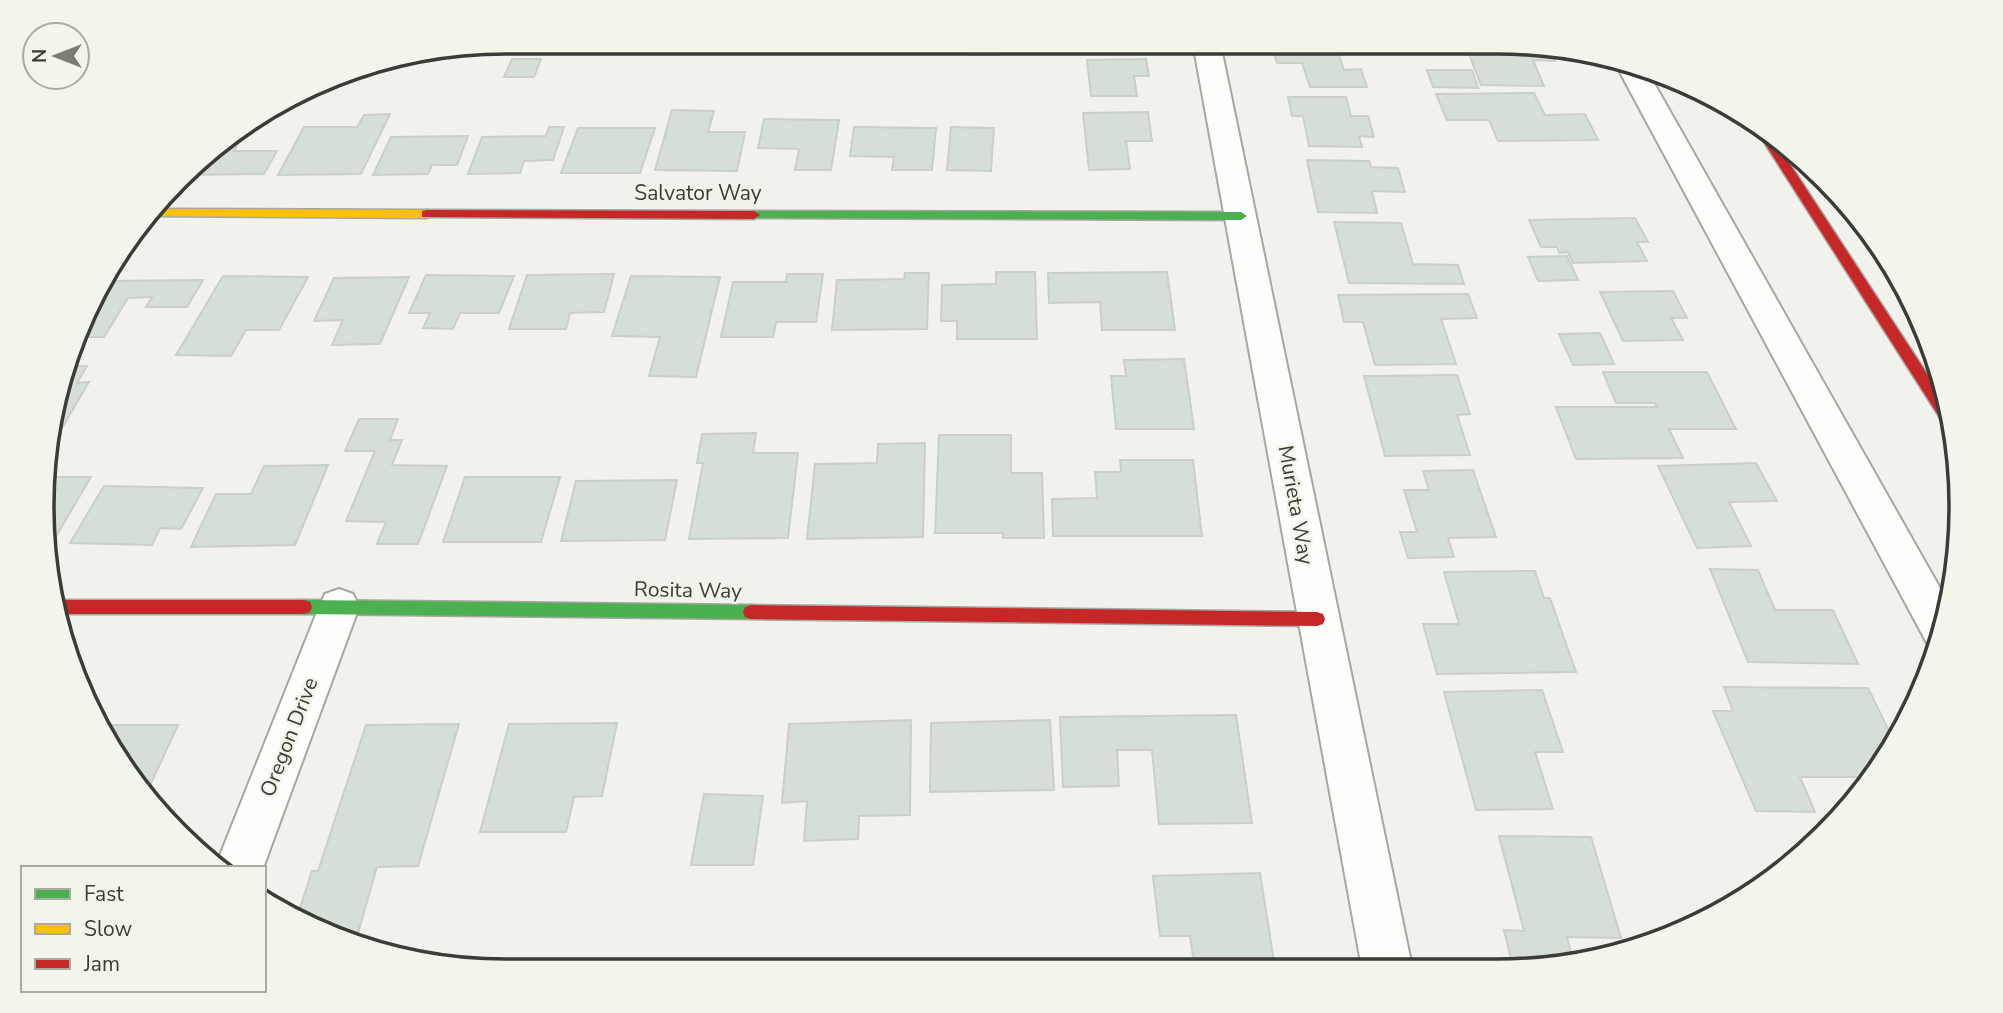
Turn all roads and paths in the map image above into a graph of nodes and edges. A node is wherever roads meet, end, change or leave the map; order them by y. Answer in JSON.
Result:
{"nodes":[{"id":1,"x":1208,"y":54,"type":"edge"},
{"id":2,"x":1636,"y":76,"type":"edge"},
{"id":3,"x":1796,"y":167,"type":"edge"},
{"id":4,"x":162,"y":213,"type":"edge"},
{"id":5,"x":1241,"y":216,"type":"junction"},
{"id":6,"x":1935,"y":397,"type":"edge"},
{"id":7,"x":66,"y":607,"type":"edge"},
{"id":8,"x":339,"y":607,"type":"junction"},
{"id":9,"x":1935,"y":617,"type":"edge"},
{"id":10,"x":1317,"y":619,"type":"junction"},
{"id":11,"x":240,"y":866,"type":"edge"},
{"id":12,"x":1385,"y":959,"type":"edge"}],
"edges":[{"from":1,"to":5,"type":"street","name":"Murieta Way"},
{"from":2,"to":9,"type":"street"},
{"from":3,"to":6,"type":"street"},
{"from":4,"to":5,"type":"street","name":"Salvator Way"},
{"from":5,"to":10,"type":"street","name":"Murieta Way"},
{"from":7,"to":8,"type":"street","name":"Rosita Way"},
{"from":8,"to":10,"type":"street","name":"Rosita Way"},
{"from":8,"to":11,"type":"street","name":"Oregon Drive"},
{"from":10,"to":12,"type":"street","name":"Murieta Way"}]}
